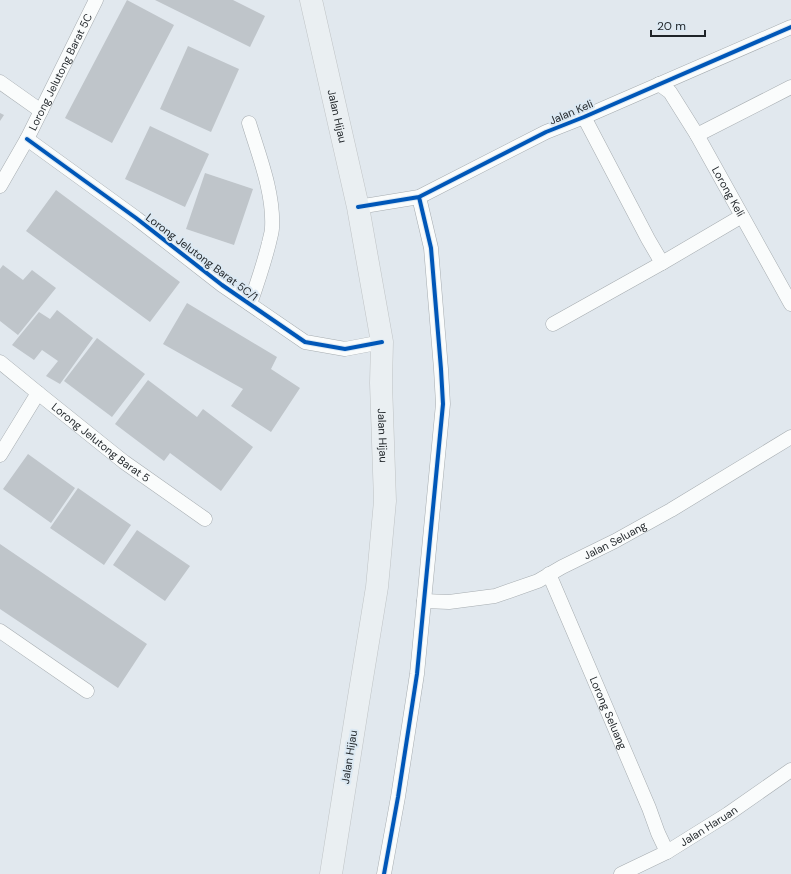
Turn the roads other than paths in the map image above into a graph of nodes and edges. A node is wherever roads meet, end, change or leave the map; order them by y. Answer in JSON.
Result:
{"nodes":[{"id":1,"x":96,"y":0,"type":"edge"},
{"id":2,"x":311,"y":0,"type":"edge"},
{"id":3,"x":791,"y":27,"type":"edge"},
{"id":4,"x":0,"y":82,"type":"edge"},
{"id":5,"x":658,"y":84,"type":"junction"},
{"id":6,"x":791,"y":87,"type":"edge"},
{"id":7,"x":40,"y":110,"type":"junction"},
{"id":8,"x":584,"y":117,"type":"junction"},
{"id":9,"x":249,"y":123,"type":"dead end"},
{"id":10,"x":697,"y":135,"type":"junction"},
{"id":11,"x":27,"y":139,"type":"junction"},
{"id":12,"x":0,"y":186,"type":"edge"},
{"id":13,"x":419,"y":197,"type":"junction"},
{"id":14,"x":358,"y":207,"type":"junction"},
{"id":15,"x":742,"y":216,"type":"junction"},
{"id":16,"x":662,"y":263,"type":"junction"},
{"id":17,"x":791,"y":303,"type":"edge"},
{"id":18,"x":250,"y":304,"type":"junction"},
{"id":19,"x":553,"y":324,"type":"dead end"},
{"id":20,"x":382,"y":342,"type":"junction"},
{"id":21,"x":0,"y":362,"type":"edge"},
{"id":22,"x":38,"y":394,"type":"junction"},
{"id":23,"x":791,"y":437,"type":"edge"},
{"id":24,"x":0,"y":455,"type":"edge"},
{"id":25,"x":205,"y":520,"type":"dead end"},
{"id":26,"x":549,"y":574,"type":"junction"},
{"id":27,"x":424,"y":600,"type":"junction"},
{"id":28,"x":0,"y":631,"type":"edge"},
{"id":29,"x":87,"y":691,"type":"dead end"},
{"id":30,"x":791,"y":770,"type":"edge"},
{"id":31,"x":667,"y":852,"type":"junction"},
{"id":32,"x":331,"y":874,"type":"edge"},
{"id":33,"x":384,"y":874,"type":"edge"},
{"id":34,"x":621,"y":874,"type":"edge"}],
"edges":[{"from":1,"to":7,"type":"street","name":"Lorong Jelutong Barat 5C"},
{"from":2,"to":14,"type":"main road","name":"Jalan Hijau"},
{"from":3,"to":5,"type":"street","name":"Jalan Keli"},
{"from":4,"to":7,"type":"street"},
{"from":5,"to":8,"type":"street","name":"Jalan Keli"},
{"from":5,"to":10,"type":"street","name":"Lorong Keli"},
{"from":6,"to":10,"type":"street"},
{"from":7,"to":11,"type":"street","name":"Lorong Jelutong Barat 5C"},
{"from":8,"to":13,"type":"street","name":"Jalan Keli"},
{"from":8,"to":16,"type":"street"},
{"from":9,"to":18,"type":"street"},
{"from":10,"to":15,"type":"street","name":"Lorong Keli"},
{"from":11,"to":12,"type":"street","name":"Lorong Jelutong Barat 5C"},
{"from":11,"to":18,"type":"street","name":"Lorong Jelutong Barat 5C/1"},
{"from":13,"to":14,"type":"street","name":"Jalan Keli"},
{"from":13,"to":27,"type":"street"},
{"from":14,"to":20,"type":"main road","name":"Jalan Hijau"},
{"from":15,"to":16,"type":"street"},
{"from":15,"to":17,"type":"street","name":"Lorong Keli"},
{"from":16,"to":19,"type":"street"},
{"from":18,"to":20,"type":"street","name":"Lorong Jelutong Barat 5C/1"},
{"from":20,"to":32,"type":"main road","name":"Jalan Hijau"},
{"from":21,"to":22,"type":"street","name":"Lorong Jelutong Barat 5"},
{"from":22,"to":24,"type":"street"},
{"from":22,"to":25,"type":"street","name":"Lorong Jelutong Barat 5"},
{"from":23,"to":26,"type":"street","name":"Jalan Seluang"},
{"from":26,"to":27,"type":"street","name":"Jalan Seluang"},
{"from":26,"to":31,"type":"street","name":"Lorong Seluang"},
{"from":27,"to":33,"type":"street"},
{"from":28,"to":29,"type":"street"},
{"from":30,"to":31,"type":"street","name":"Jalan Haruan"},
{"from":31,"to":34,"type":"street","name":"Jalan Haruan"}]}
